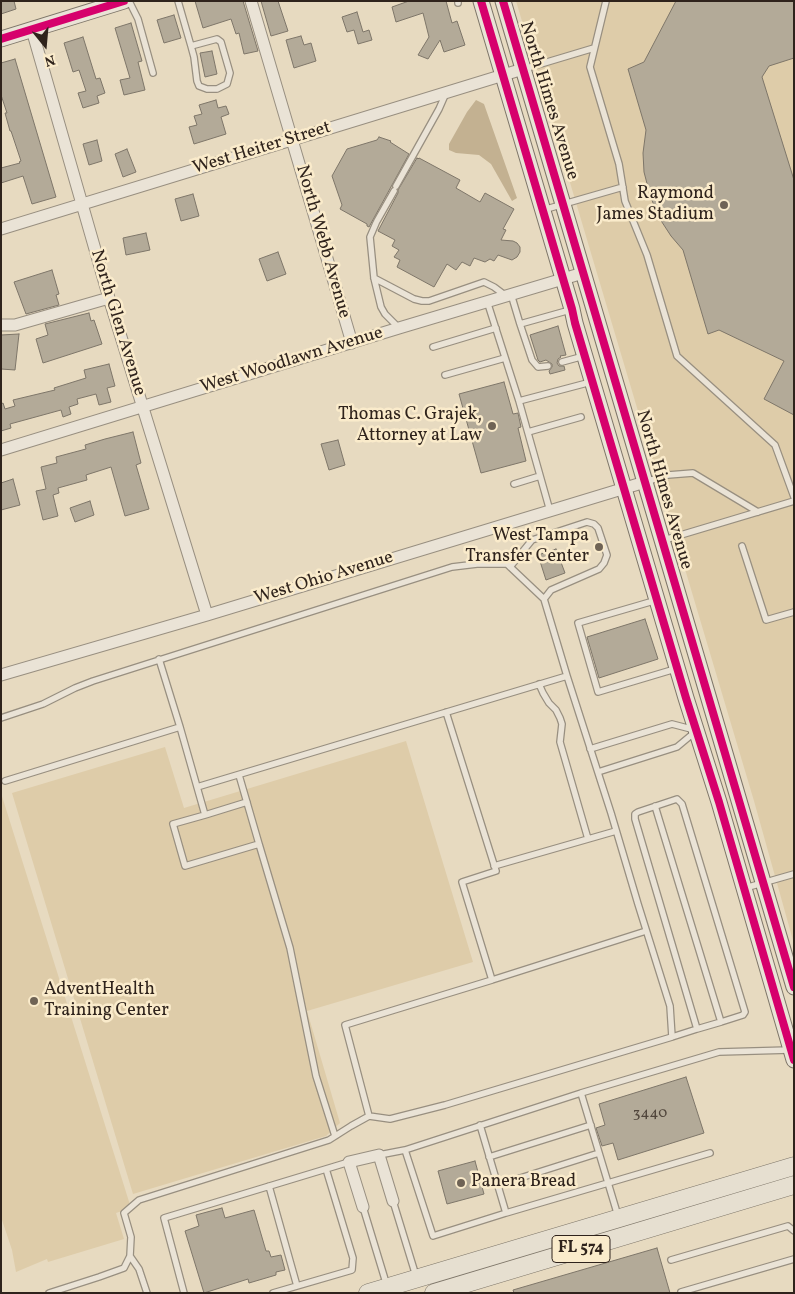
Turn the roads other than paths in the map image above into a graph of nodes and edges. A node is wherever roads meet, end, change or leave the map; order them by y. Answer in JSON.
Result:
{"nodes":[{"id":1,"x":124,"y":1,"type":"edge"},
{"id":2,"x":129,"y":1,"type":"edge"},
{"id":3,"x":178,"y":1,"type":"edge"},
{"id":4,"x":251,"y":1,"type":"edge"},
{"id":5,"x":481,"y":1,"type":"edge"},
{"id":6,"x":503,"y":1,"type":"edge"},
{"id":7,"x":606,"y":1,"type":"edge"},
{"id":8,"x":32,"y":30,"type":"junction"},
{"id":9,"x":1,"y":39,"type":"edge"},
{"id":10,"x":191,"y":46,"type":"junction"},
{"id":11,"x":594,"y":48,"type":"junction"},
{"id":12,"x":523,"y":69,"type":"junction"},
{"id":13,"x":153,"y":73,"type":"dead end"},
{"id":14,"x":504,"y":75,"type":"junction"},
{"id":15,"x":446,"y":93,"type":"junction"},
{"id":16,"x":292,"y":140,"type":"junction"},
{"id":17,"x":623,"y":187,"type":"junction"},
{"id":18,"x":82,"y":205,"type":"junction"},
{"id":19,"x":564,"y":205,"type":"junction"},
{"id":20,"x":543,"y":210,"type":"junction"},
{"id":21,"x":1,"y":229,"type":"edge"},
{"id":22,"x":583,"y":273,"type":"junction"},
{"id":23,"x":374,"y":278,"type":"junction"},
{"id":24,"x":563,"y":279,"type":"junction"},
{"id":25,"x":509,"y":295,"type":"junction"},
{"id":26,"x":109,"y":298,"type":"junction"},
{"id":27,"x":487,"y":301,"type":"junction"},
{"id":28,"x":572,"y":309,"type":"junction"},
{"id":29,"x":520,"y":324,"type":"junction"},
{"id":30,"x":1,"y":325,"type":"edge"},
{"id":31,"x":399,"y":328,"type":"junction"},
{"id":32,"x":496,"y":328,"type":"junction"},
{"id":33,"x":352,"y":343,"type":"junction"},
{"id":34,"x":433,"y":347,"type":"dead end"},
{"id":35,"x":585,"y":356,"type":"junction"},
{"id":36,"x":505,"y":358,"type":"junction"},
{"id":37,"x":562,"y":362,"type":"dead end"},
{"id":38,"x":548,"y":366,"type":"dead end"},
{"id":39,"x":445,"y":375,"type":"dead end"},
{"id":40,"x":593,"y":381,"type":"junction"},
{"id":41,"x":519,"y":401,"type":"junction"},
{"id":42,"x":142,"y":408,"type":"junction"},
{"id":43,"x":581,"y":417,"type":"dead end"},
{"id":44,"x":528,"y":432,"type":"junction"},
{"id":45,"x":1,"y":450,"type":"edge"},
{"id":46,"x":540,"y":476,"type":"junction"},
{"id":47,"x":645,"y":482,"type":"junction"},
{"id":48,"x":514,"y":484,"type":"dead end"},
{"id":49,"x":625,"y":488,"type":"junction"},
{"id":50,"x":794,"y":499,"type":"edge"},
{"id":51,"x":550,"y":511,"type":"junction"},
{"id":52,"x":758,"y":512,"type":"junction"},
{"id":53,"x":662,"y":541,"type":"junction"},
{"id":54,"x":742,"y":546,"type":"dead end"},
{"id":55,"x":510,"y":567,"type":"junction"},
{"id":56,"x":544,"y":599,"type":"junction"},
{"id":57,"x":657,"y":599,"type":"junction"},
{"id":58,"x":794,"y":612,"type":"edge"},
{"id":59,"x":207,"y":615,"type":"junction"},
{"id":60,"x":159,"y":659,"type":"junction"},
{"id":61,"x":678,"y":668,"type":"junction"},
{"id":62,"x":1,"y":675,"type":"edge"},
{"id":63,"x":567,"y":676,"type":"junction"},
{"id":64,"x":539,"y":684,"type":"junction"},
{"id":65,"x":446,"y":712,"type":"junction"},
{"id":66,"x":1,"y":718,"type":"edge"},
{"id":67,"x":716,"y":724,"type":"junction"},
{"id":68,"x":180,"y":727,"type":"junction"},
{"id":69,"x":697,"y":731,"type":"junction"},
{"id":70,"x":590,"y":749,"type":"junction"},
{"id":71,"x":598,"y":772,"type":"junction"},
{"id":72,"x":238,"y":775,"type":"junction"},
{"id":73,"x":5,"y":781,"type":"dead end"},
{"id":74,"x":197,"y":787,"type":"junction"},
{"id":75,"x":247,"y":802,"type":"junction"},
{"id":76,"x":655,"y":806,"type":"junction"},
{"id":77,"x":205,"y":815,"type":"junction"},
{"id":78,"x":616,"y":831,"type":"junction"},
{"id":79,"x":588,"y":839,"type":"junction"},
{"id":80,"x":259,"y":844,"type":"junction"},
{"id":81,"x":494,"y":866,"type":"junction"},
{"id":82,"x":794,"y":874,"type":"edge"},
{"id":83,"x":764,"y":883,"type":"junction"},
{"id":84,"x":744,"y":888,"type":"junction"},
{"id":85,"x":646,"y":931,"type":"junction"},
{"id":86,"x":492,"y":980,"type":"junction"},
{"id":87,"x":794,"y":987,"type":"edge"},
{"id":88,"x":721,"y":1022,"type":"junction"},
{"id":89,"x":697,"y":1029,"type":"junction"},
{"id":90,"x":672,"y":1036,"type":"junction"},
{"id":91,"x":792,"y":1055,"type":"edge"},
{"id":92,"x":581,"y":1093,"type":"junction"},
{"id":93,"x":369,"y":1116,"type":"junction"},
{"id":94,"x":480,"y":1125,"type":"junction"},
{"id":95,"x":591,"y":1125,"type":"junction"},
{"id":96,"x":335,"y":1136,"type":"junction"},
{"id":97,"x":405,"y":1150,"type":"junction"},
{"id":98,"x":710,"y":1153,"type":"dead end"},
{"id":99,"x":599,"y":1154,"type":"junction"},
{"id":100,"x":379,"y":1155,"type":"junction"},
{"id":101,"x":489,"y":1157,"type":"junction"},
{"id":102,"x":349,"y":1162,"type":"junction"},
{"id":103,"x":794,"y":1166,"type":"edge"},
{"id":104,"x":326,"y":1169,"type":"junction"},
{"id":105,"x":608,"y":1183,"type":"junction"},
{"id":106,"x":498,"y":1185,"type":"junction"},
{"id":107,"x":794,"y":1185,"type":"edge"},
{"id":108,"x":269,"y":1186,"type":"junction"},
{"id":109,"x":393,"y":1201,"type":"joint"},
{"id":110,"x":363,"y":1206,"type":"joint"},
{"id":111,"x":506,"y":1213,"type":"junction"},
{"id":112,"x":618,"y":1218,"type":"junction"},
{"id":113,"x":794,"y":1231,"type":"edge"},
{"id":114,"x":130,"y":1256,"type":"junction"},
{"id":115,"x":794,"y":1259,"type":"edge"},
{"id":116,"x":671,"y":1260,"type":"dead end"},
{"id":117,"x":297,"y":1286,"type":"junction"},
{"id":118,"x":414,"y":1286,"type":"edge"},
{"id":119,"x":388,"y":1290,"type":"edge"},
{"id":120,"x":441,"y":1292,"type":"edge"},
{"id":121,"x":681,"y":1292,"type":"edge"},
{"id":122,"x":49,"y":1293,"type":"edge"},
{"id":123,"x":147,"y":1293,"type":"edge"},
{"id":124,"x":184,"y":1293,"type":"edge"},
{"id":125,"x":273,"y":1293,"type":"edge"},
{"id":126,"x":368,"y":1293,"type":"edge"}],
"edges":[{"from":1,"to":8,"type":"street"},
{"from":2,"to":13,"type":"lane"},
{"from":3,"to":10,"type":"lane"},
{"from":4,"to":16,"type":"street","name":"North Webb Avenue"},
{"from":5,"to":14,"type":"street","name":"North Himes Avenue"},
{"from":6,"to":12,"type":"street","name":"North Himes Avenue"},
{"from":7,"to":11,"type":"lane"},
{"from":8,"to":9,"type":"street"},
{"from":8,"to":18,"type":"street","name":"North Glen Avenue"},
{"from":10,"to":10,"type":"lane"},
{"from":11,"to":12,"type":"lane"},
{"from":11,"to":17,"type":"lane"},
{"from":12,"to":14,"type":"street","name":"West Heiter Street"},
{"from":12,"to":19,"type":"street","name":"North Himes Avenue"},
{"from":14,"to":15,"type":"street","name":"West Heiter Street"},
{"from":14,"to":20,"type":"street","name":"North Himes Avenue"},
{"from":15,"to":16,"type":"street","name":"West Heiter Street"},
{"from":15,"to":23,"type":"lane"},
{"from":16,"to":18,"type":"street","name":"West Heiter Street"},
{"from":16,"to":33,"type":"street","name":"North Webb Avenue"},
{"from":17,"to":19,"type":"lane"},
{"from":17,"to":50,"type":"lane"},
{"from":18,"to":21,"type":"street","name":"West Heiter Street"},
{"from":18,"to":26,"type":"street","name":"North Glen Avenue"},
{"from":19,"to":20,"type":"lane"},
{"from":19,"to":22,"type":"street","name":"North Himes Avenue"},
{"from":20,"to":24,"type":"street","name":"North Himes Avenue"},
{"from":22,"to":24,"type":"street","name":"West Woodlawn Avenue"},
{"from":22,"to":47,"type":"street","name":"North Himes Avenue"},
{"from":23,"to":25,"type":"lane"},
{"from":23,"to":31,"type":"lane"},
{"from":24,"to":25,"type":"street","name":"West Woodlawn Avenue"},
{"from":24,"to":28,"type":"street","name":"North Himes Avenue"},
{"from":25,"to":27,"type":"street","name":"West Woodlawn Avenue"},
{"from":25,"to":29,"type":"lane"},
{"from":26,"to":30,"type":"street"},
{"from":26,"to":42,"type":"street","name":"North Glen Avenue"},
{"from":27,"to":31,"type":"street","name":"West Woodlawn Avenue"},
{"from":27,"to":32,"type":"lane"},
{"from":28,"to":29,"type":"lane"},
{"from":28,"to":35,"type":"street","name":"North Himes Avenue"},
{"from":29,"to":38,"type":"lane"},
{"from":31,"to":33,"type":"street","name":"West Woodlawn Avenue"},
{"from":32,"to":34,"type":"lane"},
{"from":32,"to":36,"type":"lane"},
{"from":33,"to":42,"type":"street","name":"West Woodlawn Avenue"},
{"from":35,"to":37,"type":"lane"},
{"from":35,"to":40,"type":"street","name":"North Himes Avenue"},
{"from":36,"to":39,"type":"lane"},
{"from":36,"to":41,"type":"lane"},
{"from":40,"to":41,"type":"lane"},
{"from":40,"to":49,"type":"street","name":"North Himes Avenue"},
{"from":41,"to":44,"type":"lane"},
{"from":42,"to":45,"type":"street","name":"West Woodlawn Avenue"},
{"from":42,"to":59,"type":"street","name":"North Glen Avenue"},
{"from":43,"to":44,"type":"lane"},
{"from":44,"to":46,"type":"lane"},
{"from":46,"to":48,"type":"lane"},
{"from":46,"to":51,"type":"lane"},
{"from":47,"to":49,"type":"street","name":"West Ohio Avenue"},
{"from":47,"to":52,"type":"lane"},
{"from":47,"to":53,"type":"street","name":"North Himes Avenue"},
{"from":49,"to":51,"type":"street","name":"West Ohio Avenue"},
{"from":49,"to":57,"type":"street","name":"North Himes Avenue"},
{"from":50,"to":52,"type":"lane"},
{"from":51,"to":59,"type":"street","name":"West Ohio Avenue"},
{"from":52,"to":53,"type":"lane"},
{"from":53,"to":67,"type":"street","name":"North Himes Avenue"},
{"from":54,"to":58,"type":"lane"},
{"from":55,"to":56,"type":"lane"},
{"from":55,"to":56,"type":"lane"},
{"from":55,"to":60,"type":"lane"},
{"from":56,"to":63,"type":"lane"},
{"from":57,"to":61,"type":"street","name":"North Himes Avenue"},
{"from":57,"to":61,"type":"lane"},
{"from":59,"to":62,"type":"street","name":"West Ohio Avenue"},
{"from":60,"to":66,"type":"lane"},
{"from":60,"to":68,"type":"lane"},
{"from":61,"to":69,"type":"street","name":"North Himes Avenue"},
{"from":63,"to":64,"type":"lane"},
{"from":63,"to":70,"type":"lane"},
{"from":64,"to":65,"type":"lane"},
{"from":64,"to":79,"type":"lane"},
{"from":65,"to":72,"type":"lane"},
{"from":65,"to":81,"type":"lane"},
{"from":67,"to":69,"type":"street"},
{"from":67,"to":83,"type":"street","name":"North Himes Avenue"},
{"from":68,"to":73,"type":"lane"},
{"from":68,"to":74,"type":"lane"},
{"from":69,"to":70,"type":"lane"},
{"from":69,"to":71,"type":"lane"},
{"from":69,"to":84,"type":"street","name":"North Himes Avenue"},
{"from":70,"to":71,"type":"lane"},
{"from":71,"to":78,"type":"lane"},
{"from":72,"to":74,"type":"lane"},
{"from":72,"to":75,"type":"lane"},
{"from":74,"to":77,"type":"lane"},
{"from":75,"to":77,"type":"lane"},
{"from":75,"to":80,"type":"lane"},
{"from":76,"to":88,"type":"lane"},
{"from":76,"to":88,"type":"lane"},
{"from":76,"to":89,"type":"lane"},
{"from":77,"to":80,"type":"lane"},
{"from":78,"to":79,"type":"lane"},
{"from":78,"to":85,"type":"lane"},
{"from":79,"to":81,"type":"lane"},
{"from":80,"to":96,"type":"lane"},
{"from":81,"to":86,"type":"lane"},
{"from":82,"to":83,"type":"lane"},
{"from":83,"to":84,"type":"lane"},
{"from":83,"to":87,"type":"street","name":"North Himes Avenue"},
{"from":84,"to":91,"type":"street","name":"North Himes Avenue"},
{"from":85,"to":86,"type":"lane"},
{"from":85,"to":90,"type":"lane"},
{"from":86,"to":93,"type":"lane"},
{"from":88,"to":89,"type":"lane"},
{"from":89,"to":90,"type":"lane"},
{"from":90,"to":93,"type":"lane"},
{"from":91,"to":92,"type":"lane"},
{"from":92,"to":94,"type":"lane"},
{"from":92,"to":95,"type":"lane"},
{"from":93,"to":96,"type":"lane"},
{"from":94,"to":97,"type":"lane"},
{"from":94,"to":101,"type":"lane"},
{"from":95,"to":99,"type":"lane"},
{"from":95,"to":101,"type":"lane"},
{"from":96,"to":114,"type":"lane"},
{"from":97,"to":100,"type":"lane"},
{"from":97,"to":111,"type":"lane"},
{"from":98,"to":105,"type":"lane"},
{"from":99,"to":105,"type":"lane"},
{"from":99,"to":106,"type":"lane"},
{"from":100,"to":102,"type":"street"},
{"from":100,"to":109,"type":"street"},
{"from":101,"to":106,"type":"lane"},
{"from":102,"to":104,"type":"lane"},
{"from":102,"to":110,"type":"street"},
{"from":103,"to":112,"type":"main road","number":"FL 574"},
{"from":104,"to":108,"type":"lane"},
{"from":104,"to":117,"type":"lane"},
{"from":105,"to":111,"type":"lane"},
{"from":105,"to":112,"type":"lane"},
{"from":106,"to":111,"type":"lane"},
{"from":107,"to":120,"type":"main road","number":"FL 574"},
{"from":108,"to":117,"type":"lane"},
{"from":108,"to":124,"type":"lane"},
{"from":109,"to":118,"type":"lane"},
{"from":110,"to":119,"type":"lane"},
{"from":112,"to":118,"type":"main road","number":"FL 574"},
{"from":113,"to":116,"type":"lane"},
{"from":114,"to":122,"type":"lane"},
{"from":114,"to":123,"type":"lane"},
{"from":115,"to":121,"type":"lane"},
{"from":117,"to":125,"type":"lane"},
{"from":118,"to":119,"type":"main road","number":"FL 574"},
{"from":119,"to":126,"type":"main road","number":"FL 574"}]}
